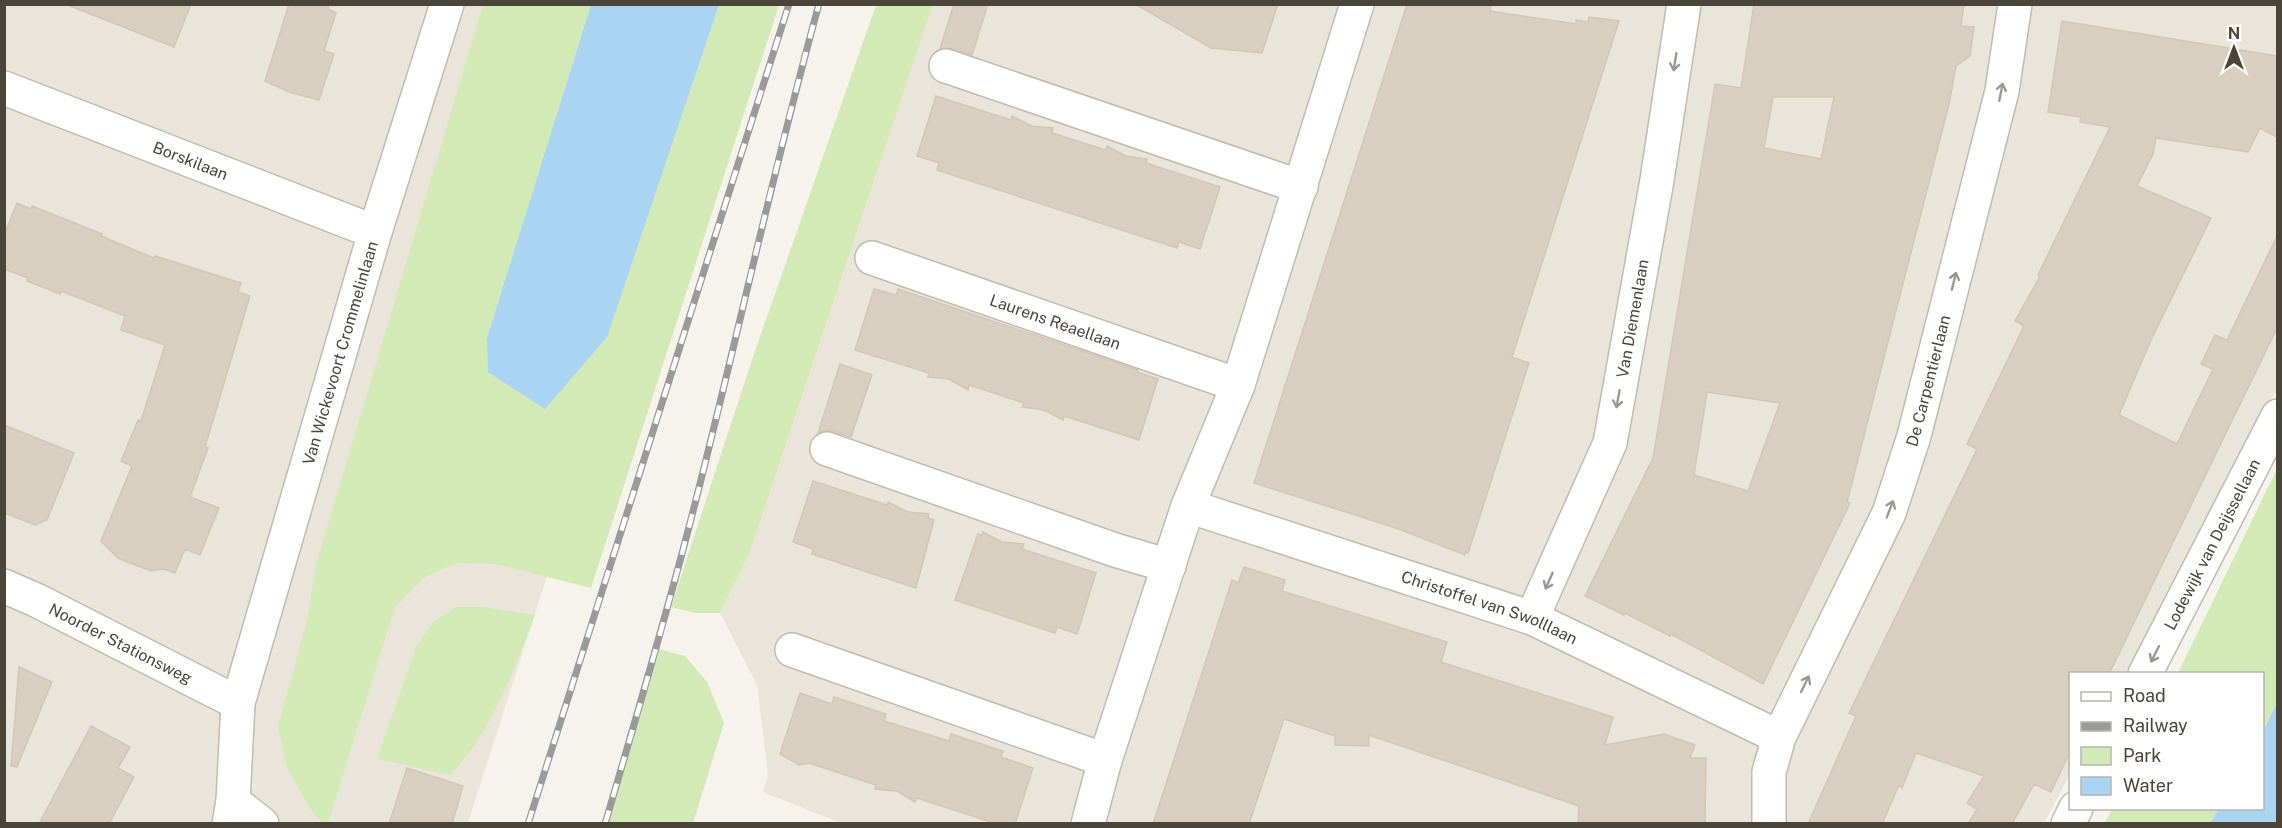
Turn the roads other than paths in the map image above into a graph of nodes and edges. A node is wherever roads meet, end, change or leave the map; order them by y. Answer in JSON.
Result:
{"nodes":[{"id":1,"x":447,"y":4,"type":"edge"},
{"id":2,"x":1357,"y":4,"type":"edge"},
{"id":3,"x":1684,"y":4,"type":"edge"},
{"id":4,"x":2015,"y":4,"type":"edge"},
{"id":5,"x":946,"y":66,"type":"dead end"},
{"id":6,"x":4,"y":88,"type":"edge"},
{"id":7,"x":1301,"y":187,"type":"junction"},
{"id":8,"x":375,"y":232,"type":"junction"},
{"id":9,"x":872,"y":258,"type":"dead end"},
{"id":10,"x":1238,"y":385,"type":"junction"},
{"id":11,"x":2277,"y":416,"type":"edge"},
{"id":12,"x":827,"y":449,"type":"dead end"},
{"id":13,"x":1188,"y":506,"type":"junction"},
{"id":14,"x":1169,"y":566,"type":"junction"},
{"id":15,"x":4,"y":586,"type":"edge"},
{"id":16,"x":1532,"y":618,"type":"junction"},
{"id":17,"x":792,"y":650,"type":"dead end"},
{"id":18,"x":2146,"y":672,"type":"edge"},
{"id":19,"x":237,"y":703,"type":"junction"},
{"id":20,"x":1779,"y":737,"type":"junction"},
{"id":21,"x":1105,"y":760,"type":"junction"},
{"id":22,"x":2075,"y":810,"type":"edge"},
{"id":23,"x":231,"y":812,"type":"edge"},
{"id":24,"x":262,"y":824,"type":"edge"},
{"id":25,"x":1088,"y":824,"type":"edge"},
{"id":26,"x":1769,"y":824,"type":"edge"},
{"id":27,"x":2068,"y":824,"type":"edge"}],
"edges":[{"from":1,"to":8,"type":"street","name":"Van Wickevoort Crommelinlaan"},
{"from":2,"to":7,"type":"street"},
{"from":3,"to":16,"type":"street","name":"Van Diemenlaan","one_way":true},
{"from":20,"to":4,"type":"street","name":"De Carpentierlaan","one_way":true},
{"from":5,"to":7,"type":"street"},
{"from":6,"to":8,"type":"street","name":"Borskilaan"},
{"from":7,"to":10,"type":"street"},
{"from":8,"to":19,"type":"street","name":"Van Wickevoort Crommelinlaan"},
{"from":9,"to":10,"type":"street","name":"Laurens Reaellaan"},
{"from":10,"to":13,"type":"street"},
{"from":11,"to":18,"type":"street","name":"Lodewijk van Deijssellaan","one_way":true},
{"from":12,"to":14,"type":"street"},
{"from":13,"to":14,"type":"street"},
{"from":13,"to":16,"type":"street","name":"Christoffel van Swolllaan"},
{"from":14,"to":21,"type":"street"},
{"from":15,"to":19,"type":"street","name":"Noorder Stationsweg"},
{"from":16,"to":20,"type":"street","name":"Christoffel van Swolllaan"},
{"from":17,"to":21,"type":"street"},
{"from":19,"to":23,"type":"street","name":"Van Wickevoort Crommelinlaan"},
{"from":20,"to":26,"type":"street","name":"De Carpentierlaan"},
{"from":21,"to":25,"type":"street"},
{"from":22,"to":27,"type":"street"},
{"from":23,"to":24,"type":"street"}]}
